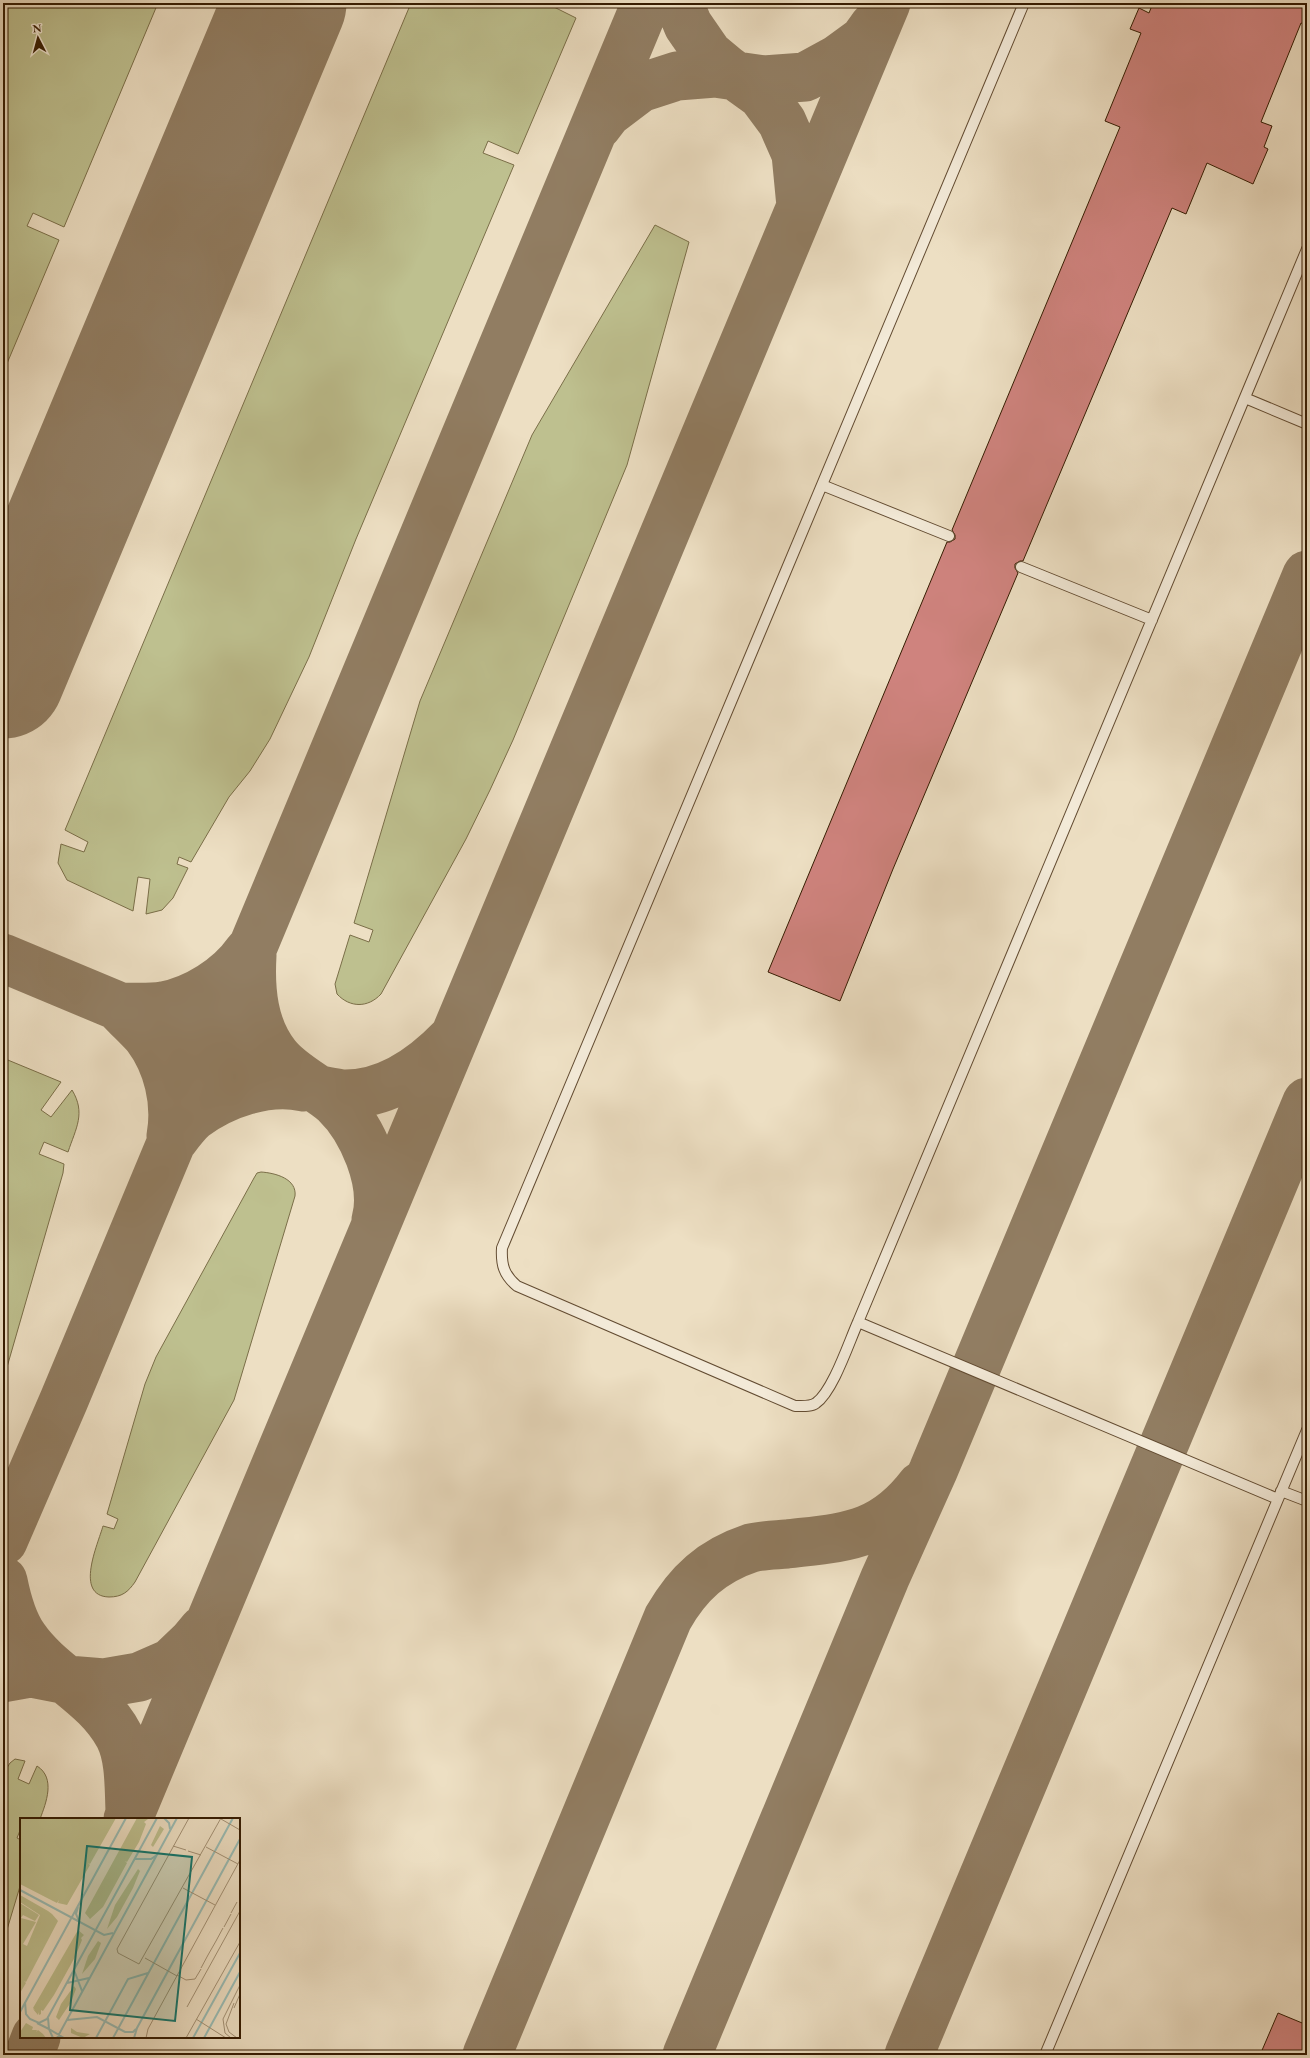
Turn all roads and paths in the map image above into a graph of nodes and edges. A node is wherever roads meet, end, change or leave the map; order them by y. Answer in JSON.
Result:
{"nodes":[{"id":1,"x":1024,"y":3,"type":"edge"},
{"id":2,"x":1307,"y":249,"type":"edge"},
{"id":3,"x":1245,"y":398,"type":"junction"},
{"id":4,"x":1307,"y":424,"type":"edge"},
{"id":5,"x":822,"y":485,"type":"junction"},
{"id":6,"x":949,"y":536,"type":"dead end"},
{"id":7,"x":1021,"y":567,"type":"dead end"},
{"id":8,"x":1152,"y":620,"type":"junction"},
{"id":9,"x":858,"y":1322,"type":"junction"},
{"id":10,"x":1307,"y":1430,"type":"edge"},
{"id":11,"x":1280,"y":1495,"type":"junction"},
{"id":12,"x":1307,"y":1501,"type":"edge"},
{"id":13,"x":1045,"y":2055,"type":"edge"}],
"edges":[{"from":1,"to":5,"type":"lane"},
{"from":2,"to":3,"type":"lane"},
{"from":3,"to":4,"type":"lane"},
{"from":3,"to":8,"type":"lane"},
{"from":5,"to":6,"type":"lane"},
{"from":5,"to":9,"type":"lane"},
{"from":7,"to":8,"type":"lane"},
{"from":8,"to":9,"type":"lane"},
{"from":9,"to":11,"type":"lane"},
{"from":10,"to":11,"type":"lane"},
{"from":11,"to":12,"type":"lane"},
{"from":11,"to":13,"type":"lane"}]}
